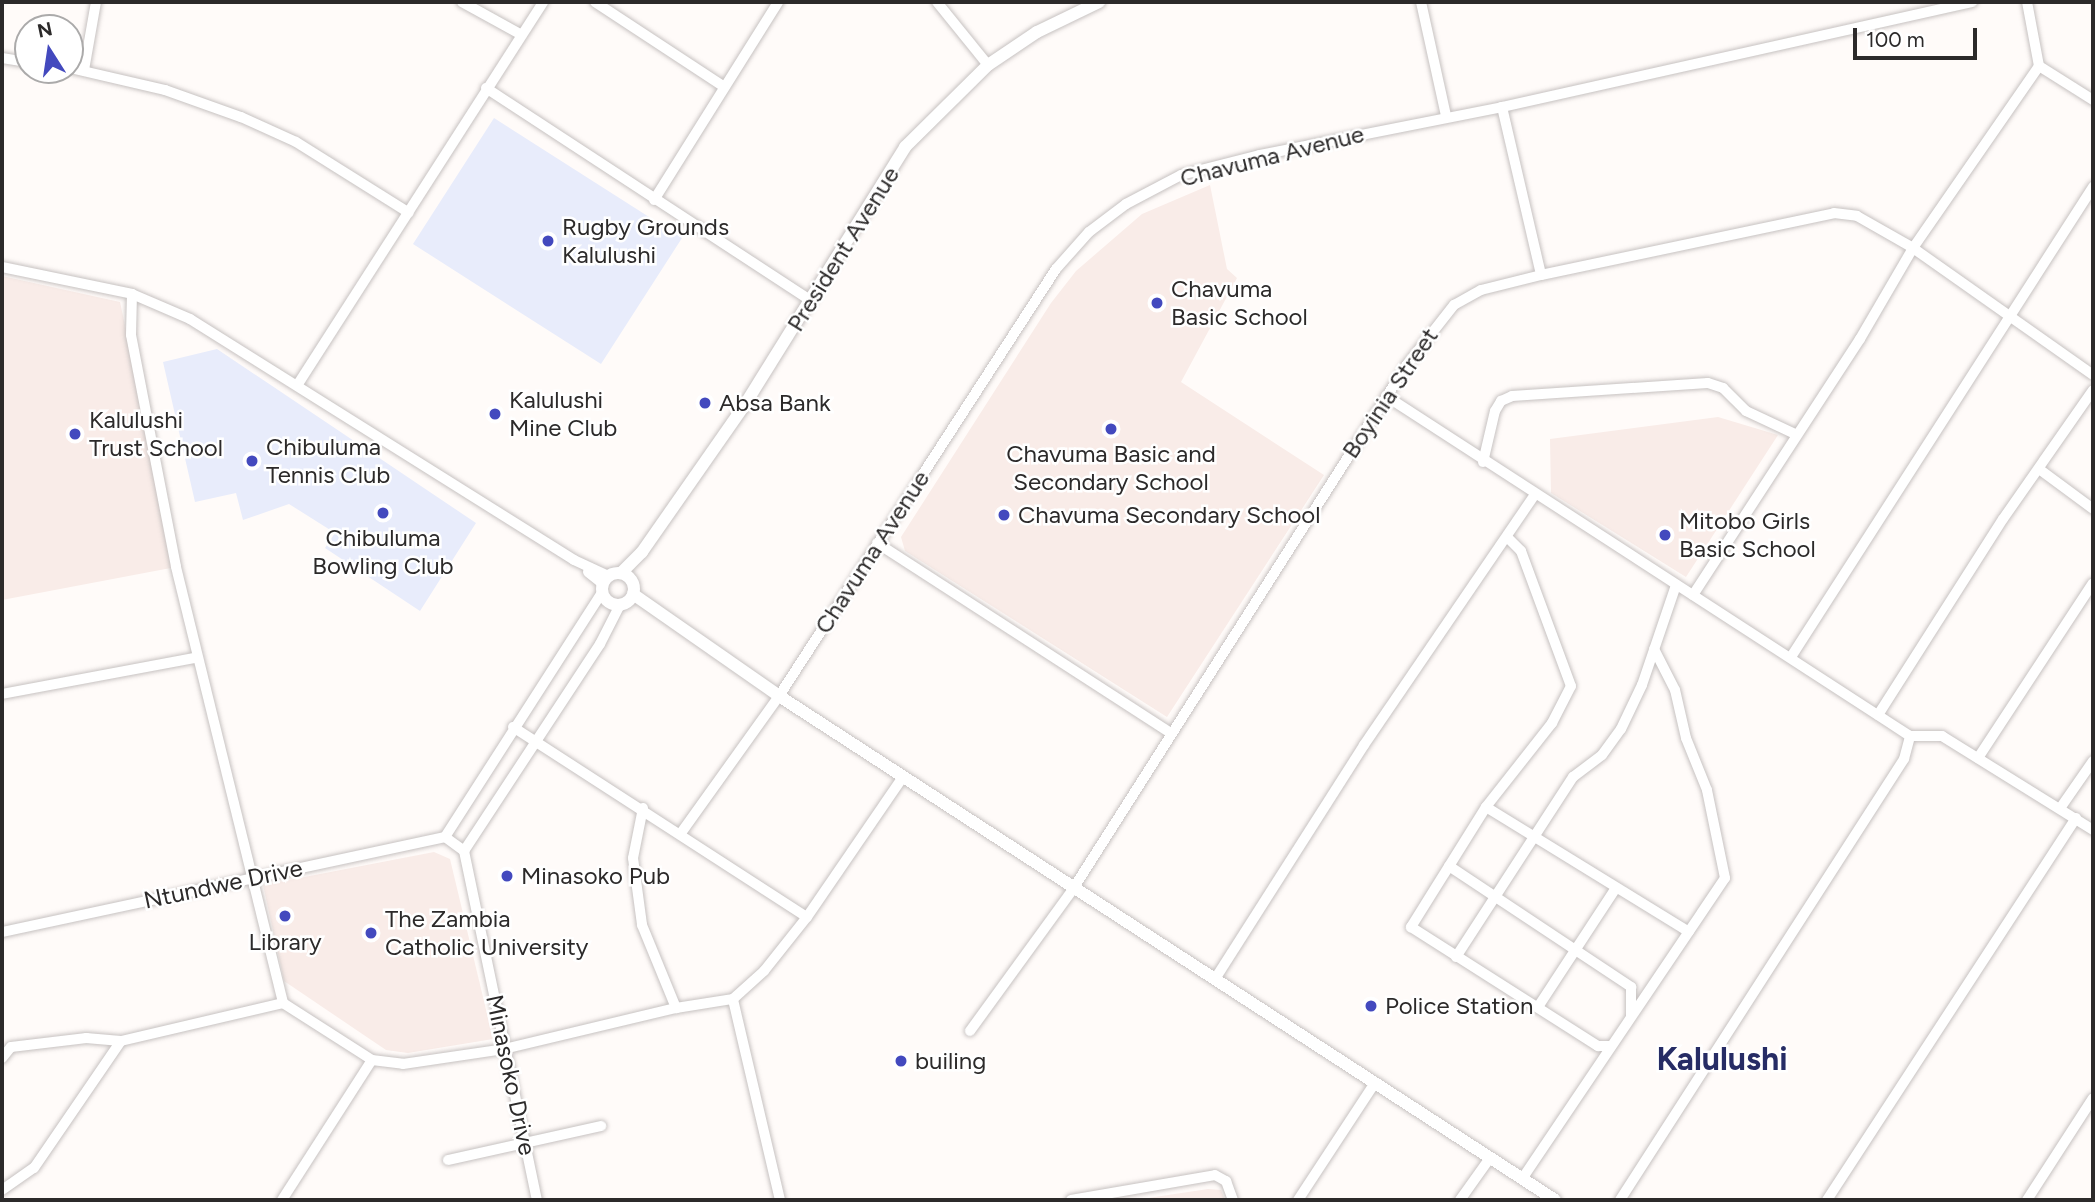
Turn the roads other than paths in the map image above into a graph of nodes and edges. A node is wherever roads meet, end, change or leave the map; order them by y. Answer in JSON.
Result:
{"nodes":[{"id":1,"x":96,"y":2,"type":"edge"},
{"id":2,"x":462,"y":2,"type":"edge"},
{"id":3,"x":543,"y":2,"type":"edge"},
{"id":4,"x":595,"y":2,"type":"edge"},
{"id":5,"x":778,"y":2,"type":"edge"},
{"id":6,"x":937,"y":2,"type":"edge"},
{"id":7,"x":1099,"y":2,"type":"edge"},
{"id":8,"x":1421,"y":2,"type":"edge"},
{"id":9,"x":1972,"y":2,"type":"edge"},
{"id":10,"x":2027,"y":2,"type":"edge"},
{"id":11,"x":520,"y":34,"type":"junction"},
{"id":12,"x":988,"y":65,"type":"junction"},
{"id":13,"x":2039,"y":66,"type":"junction"},
{"id":14,"x":84,"y":70,"type":"joint"},
{"id":15,"x":723,"y":86,"type":"junction"},
{"id":16,"x":486,"y":88,"type":"junction"},
{"id":17,"x":2093,"y":100,"type":"edge"},
{"id":18,"x":1502,"y":107,"type":"junction"},
{"id":19,"x":1446,"y":116,"type":"junction"},
{"id":20,"x":2093,"y":187,"type":"edge"},
{"id":21,"x":654,"y":200,"type":"junction"},
{"id":22,"x":409,"y":213,"type":"junction"},
{"id":23,"x":1913,"y":248,"type":"junction"},
{"id":24,"x":2,"y":267,"type":"edge"},
{"id":25,"x":1541,"y":275,"type":"junction"},
{"id":26,"x":132,"y":294,"type":"junction"},
{"id":27,"x":812,"y":301,"type":"junction"},
{"id":28,"x":2009,"y":320,"type":"junction"},
{"id":29,"x":2093,"y":375,"type":"edge"},
{"id":30,"x":298,"y":384,"type":"junction"},
{"id":31,"x":2093,"y":390,"type":"edge"},
{"id":32,"x":1386,"y":397,"type":"junction"},
{"id":33,"x":1797,"y":435,"type":"junction"},
{"id":34,"x":1483,"y":462,"type":"junction"},
{"id":35,"x":2039,"y":469,"type":"junction"},
{"id":36,"x":1535,"y":494,"type":"junction"},
{"id":37,"x":2093,"y":509,"type":"edge"},
{"id":38,"x":1507,"y":537,"type":"junction"},
{"id":39,"x":877,"y":543,"type":"junction"},
{"id":40,"x":642,"y":552,"type":"junction"},
{"id":41,"x":608,"y":581,"type":"junction"},
{"id":42,"x":2093,"y":583,"type":"edge"},
{"id":43,"x":1676,"y":585,"type":"junction"},
{"id":44,"x":1693,"y":595,"type":"junction"},
{"id":45,"x":628,"y":596,"type":"junction"},
{"id":46,"x":1654,"y":649,"type":"junction"},
{"id":47,"x":1791,"y":657,"type":"junction"},
{"id":48,"x":195,"y":658,"type":"junction"},
{"id":49,"x":2,"y":694,"type":"edge"},
{"id":50,"x":779,"y":696,"type":"junction"},
{"id":51,"x":1878,"y":715,"type":"junction"},
{"id":52,"x":513,"y":727,"type":"junction"},
{"id":53,"x":1169,"y":732,"type":"junction"},
{"id":54,"x":1910,"y":736,"type":"junction"},
{"id":55,"x":534,"y":740,"type":"junction"},
{"id":56,"x":1978,"y":758,"type":"junction"},
{"id":57,"x":2093,"y":761,"type":"edge"},
{"id":58,"x":903,"y":776,"type":"junction"},
{"id":59,"x":1486,"y":807,"type":"junction"},
{"id":60,"x":2061,"y":807,"type":"junction"},
{"id":61,"x":643,"y":808,"type":"junction"},
{"id":62,"x":2076,"y":818,"type":"junction"},
{"id":63,"x":2093,"y":830,"type":"edge"},
{"id":64,"x":681,"y":833,"type":"junction"},
{"id":65,"x":1533,"y":835,"type":"junction"},
{"id":66,"x":445,"y":837,"type":"junction"},
{"id":67,"x":464,"y":850,"type":"junction"},
{"id":68,"x":1449,"y":866,"type":"junction"},
{"id":69,"x":250,"y":879,"type":"junction"},
{"id":70,"x":1616,"y":888,"type":"junction"},
{"id":71,"x":1073,"y":889,"type":"junction"},
{"id":72,"x":1495,"y":893,"type":"junction"},
{"id":73,"x":807,"y":917,"type":"junction"},
{"id":74,"x":2,"y":932,"type":"edge"},
{"id":75,"x":1689,"y":932,"type":"junction"},
{"id":76,"x":1575,"y":949,"type":"junction"},
{"id":77,"x":1455,"y":957,"type":"junction"},
{"id":78,"x":1214,"y":979,"type":"junction"},
{"id":79,"x":733,"y":999,"type":"junction"},
{"id":80,"x":283,"y":1003,"type":"junction"},
{"id":81,"x":1538,"y":1007,"type":"junction"},
{"id":82,"x":676,"y":1008,"type":"junction"},
{"id":83,"x":1630,"y":1019,"type":"junction"},
{"id":84,"x":970,"y":1031,"type":"dead end"},
{"id":85,"x":121,"y":1041,"type":"junction"},
{"id":86,"x":1590,"y":1041,"type":"junction"},
{"id":87,"x":1611,"y":1046,"type":"junction"},
{"id":88,"x":504,"y":1049,"type":"junction"},
{"id":89,"x":2,"y":1058,"type":"edge"},
{"id":90,"x":372,"y":1060,"type":"junction"},
{"id":91,"x":1593,"y":1075,"type":"junction"},
{"id":92,"x":1375,"y":1083,"type":"junction"},
{"id":93,"x":2093,"y":1098,"type":"edge"},
{"id":94,"x":601,"y":1126,"type":"dead end"},
{"id":95,"x":525,"y":1145,"type":"junction"},
{"id":96,"x":1490,"y":1158,"type":"junction"},
{"id":97,"x":448,"y":1160,"type":"dead end"},
{"id":98,"x":1522,"y":1179,"type":"junction"},
{"id":99,"x":2,"y":1190,"type":"edge"},
{"id":100,"x":282,"y":1200,"type":"edge"},
{"id":101,"x":537,"y":1200,"type":"edge"},
{"id":102,"x":780,"y":1200,"type":"edge"},
{"id":103,"x":1071,"y":1200,"type":"edge"},
{"id":104,"x":1233,"y":1200,"type":"edge"},
{"id":105,"x":1298,"y":1200,"type":"edge"},
{"id":106,"x":1460,"y":1200,"type":"edge"},
{"id":107,"x":1555,"y":1200,"type":"edge"},
{"id":108,"x":1620,"y":1200,"type":"edge"},
{"id":109,"x":1827,"y":1200,"type":"edge"},
{"id":110,"x":2027,"y":1200,"type":"edge"}],
"edges":[{"from":1,"to":14,"type":"street"},
{"from":2,"to":11,"type":"street"},
{"from":3,"to":11,"type":"street"},
{"from":4,"to":15,"type":"street"},
{"from":5,"to":15,"type":"street"},
{"from":6,"to":12,"type":"street"},
{"from":7,"to":12,"type":"street","name":"President Avenue"},
{"from":8,"to":19,"type":"street"},
{"from":9,"to":18,"type":"street","name":"Chavuma Avenue"},
{"from":10,"to":13,"type":"street"},
{"from":11,"to":16,"type":"street"},
{"from":12,"to":27,"type":"street","name":"President Avenue"},
{"from":13,"to":17,"type":"street"},
{"from":13,"to":23,"type":"street"},
{"from":14,"to":22,"type":"street"},
{"from":15,"to":21,"type":"street"},
{"from":16,"to":21,"type":"street"},
{"from":16,"to":22,"type":"street"},
{"from":18,"to":19,"type":"street","name":"Chavuma Avenue"},
{"from":18,"to":25,"type":"street"},
{"from":19,"to":39,"type":"street","name":"Chavuma Avenue"},
{"from":20,"to":28,"type":"street"},
{"from":21,"to":27,"type":"street"},
{"from":22,"to":30,"type":"street"},
{"from":23,"to":25,"type":"street","name":"Boyinia Street"},
{"from":23,"to":28,"type":"street","name":"Boyinia Street"},
{"from":23,"to":33,"type":"street"},
{"from":24,"to":26,"type":"street"},
{"from":25,"to":32,"type":"street","name":"Boyinia Street"},
{"from":26,"to":30,"type":"street"},
{"from":26,"to":48,"type":"street"},
{"from":27,"to":40,"type":"street","name":"President Avenue"},
{"from":28,"to":29,"type":"street","name":"Boyinia Street"},
{"from":28,"to":47,"type":"street"},
{"from":30,"to":41,"type":"street"},
{"from":31,"to":35,"type":"street"},
{"from":32,"to":34,"type":"street"},
{"from":32,"to":53,"type":"street","name":"Boyinia Street"},
{"from":33,"to":34,"type":"street"},
{"from":33,"to":44,"type":"street"},
{"from":34,"to":36,"type":"street"},
{"from":35,"to":37,"type":"street"},
{"from":35,"to":51,"type":"street"},
{"from":36,"to":38,"type":"street"},
{"from":36,"to":43,"type":"street"},
{"from":38,"to":59,"type":"street"},
{"from":38,"to":78,"type":"street"},
{"from":39,"to":50,"type":"street","name":"Chavuma Avenue"},
{"from":39,"to":53,"type":"street"},
{"from":40,"to":41,"type":"street","name":"President Avenue"},
{"from":40,"to":45,"type":"street","name":"President Avenue"},
{"from":41,"to":45,"type":"street"},
{"from":41,"to":45,"type":"street"},
{"from":41,"to":52,"type":"street"},
{"from":42,"to":56,"type":"street"},
{"from":43,"to":44,"type":"street"},
{"from":43,"to":46,"type":"street"},
{"from":44,"to":47,"type":"street"},
{"from":45,"to":50,"type":"street"},
{"from":45,"to":55,"type":"street"},
{"from":46,"to":65,"type":"street"},
{"from":46,"to":75,"type":"street"},
{"from":47,"to":51,"type":"street"},
{"from":48,"to":49,"type":"street"},
{"from":48,"to":69,"type":"street"},
{"from":50,"to":58,"type":"street"},
{"from":50,"to":64,"type":"street","name":"Chavuma Avenue"},
{"from":51,"to":54,"type":"street"},
{"from":52,"to":55,"type":"street"},
{"from":52,"to":66,"type":"street"},
{"from":53,"to":71,"type":"street","name":"Boyinia Street"},
{"from":54,"to":56,"type":"street"},
{"from":54,"to":108,"type":"street"},
{"from":55,"to":61,"type":"street"},
{"from":55,"to":67,"type":"street"},
{"from":56,"to":60,"type":"street"},
{"from":57,"to":60,"type":"street"},
{"from":58,"to":71,"type":"street"},
{"from":58,"to":73,"type":"street"},
{"from":59,"to":65,"type":"street"},
{"from":59,"to":68,"type":"street"},
{"from":60,"to":62,"type":"street"},
{"from":61,"to":64,"type":"street"},
{"from":61,"to":82,"type":"street"},
{"from":62,"to":63,"type":"street"},
{"from":62,"to":109,"type":"street"},
{"from":64,"to":73,"type":"street"},
{"from":65,"to":70,"type":"street"},
{"from":65,"to":72,"type":"street"},
{"from":66,"to":67,"type":"street"},
{"from":66,"to":69,"type":"street","name":"Ntundwe Drive"},
{"from":67,"to":88,"type":"street","name":"Minasoko Drive"},
{"from":68,"to":72,"type":"street"},
{"from":68,"to":77,"type":"street"},
{"from":69,"to":74,"type":"street","name":"Ntundwe Drive"},
{"from":69,"to":80,"type":"street"},
{"from":70,"to":75,"type":"street"},
{"from":70,"to":76,"type":"street"},
{"from":71,"to":78,"type":"street"},
{"from":71,"to":84,"type":"street","name":"Boyinia Street"},
{"from":72,"to":76,"type":"street"},
{"from":72,"to":77,"type":"street"},
{"from":73,"to":79,"type":"street"},
{"from":75,"to":83,"type":"street"},
{"from":76,"to":81,"type":"street"},
{"from":76,"to":83,"type":"street"},
{"from":77,"to":81,"type":"street"},
{"from":78,"to":92,"type":"street"},
{"from":79,"to":82,"type":"street"},
{"from":79,"to":102,"type":"street"},
{"from":80,"to":85,"type":"street"},
{"from":80,"to":90,"type":"street"},
{"from":81,"to":86,"type":"street"},
{"from":82,"to":88,"type":"street"},
{"from":83,"to":87,"type":"street"},
{"from":85,"to":89,"type":"street"},
{"from":85,"to":99,"type":"street"},
{"from":86,"to":87,"type":"street"},
{"from":86,"to":91,"type":"street"},
{"from":87,"to":91,"type":"street"},
{"from":88,"to":90,"type":"street"},
{"from":88,"to":95,"type":"street","name":"Minasoko Drive"},
{"from":90,"to":100,"type":"street"},
{"from":91,"to":98,"type":"street"},
{"from":92,"to":96,"type":"street"},
{"from":92,"to":105,"type":"street"},
{"from":93,"to":110,"type":"street"},
{"from":94,"to":95,"type":"street"},
{"from":95,"to":97,"type":"street"},
{"from":95,"to":101,"type":"street","name":"Minasoko Drive"},
{"from":96,"to":98,"type":"street"},
{"from":96,"to":106,"type":"street"},
{"from":98,"to":107,"type":"street"},
{"from":103,"to":104,"type":"street"}]}
